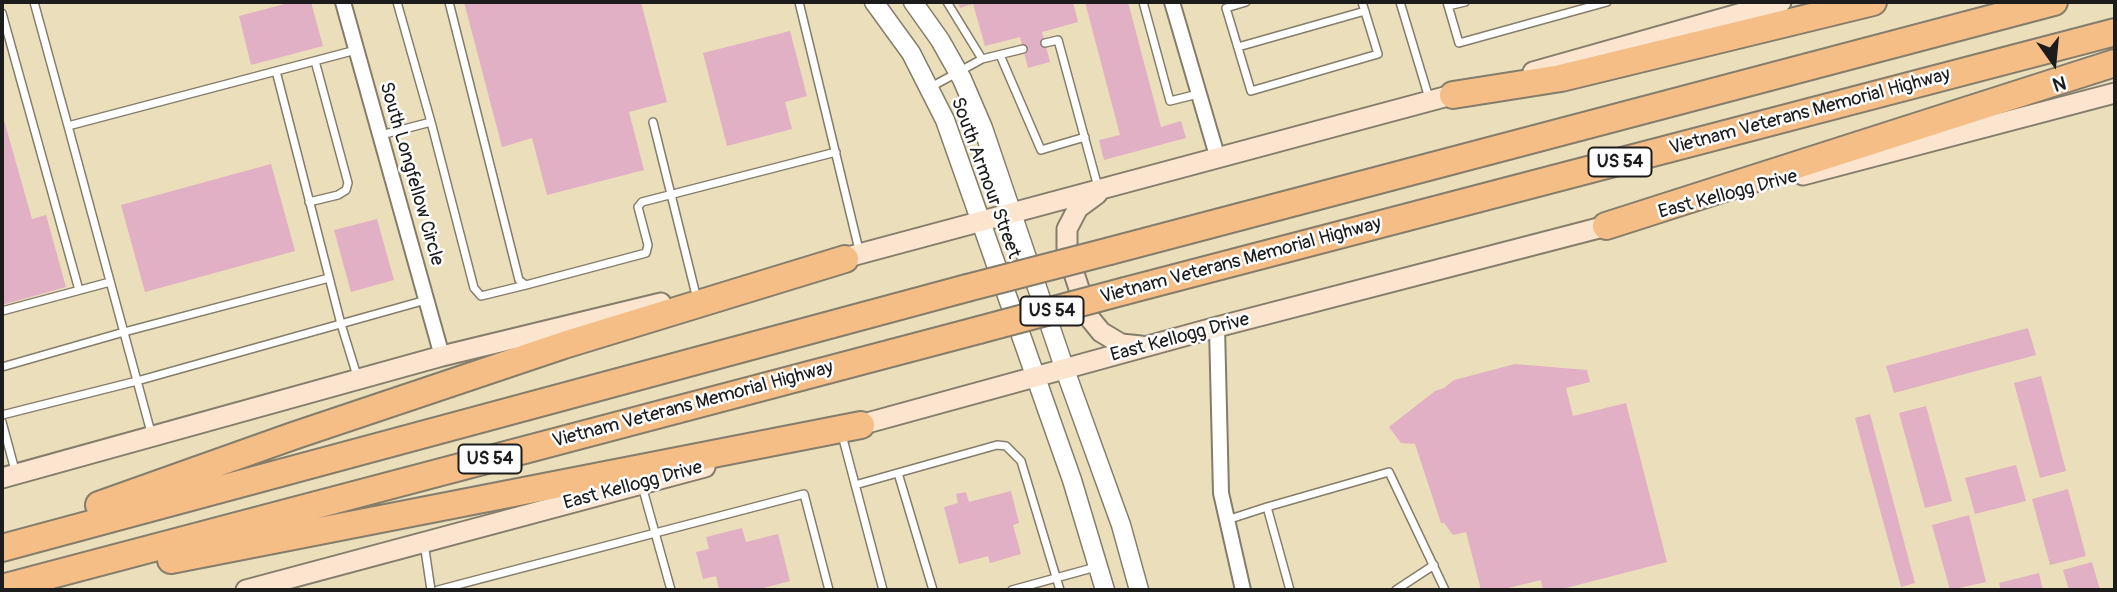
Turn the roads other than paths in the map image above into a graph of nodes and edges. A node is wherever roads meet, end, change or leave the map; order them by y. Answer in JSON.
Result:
{"nodes":[{"id":1,"x":34,"y":2,"type":"edge"},
{"id":2,"x":343,"y":2,"type":"edge"},
{"id":3,"x":397,"y":2,"type":"edge"},
{"id":4,"x":449,"y":2,"type":"edge"},
{"id":5,"x":799,"y":2,"type":"edge"},
{"id":6,"x":874,"y":2,"type":"edge"},
{"id":7,"x":913,"y":2,"type":"edge"},
{"id":8,"x":947,"y":2,"type":"edge"},
{"id":9,"x":1143,"y":2,"type":"edge"},
{"id":10,"x":1172,"y":2,"type":"edge"},
{"id":11,"x":1246,"y":2,"type":"edge"},
{"id":12,"x":1362,"y":2,"type":"edge"},
{"id":13,"x":1400,"y":2,"type":"edge"},
{"id":14,"x":1465,"y":2,"type":"edge"},
{"id":15,"x":1607,"y":2,"type":"edge"},
{"id":16,"x":1781,"y":2,"type":"edge"},
{"id":17,"x":1873,"y":2,"type":"edge"},
{"id":18,"x":2054,"y":2,"type":"edge"},
{"id":19,"x":1448,"y":4,"type":"edge"},
{"id":20,"x":1741,"y":7,"type":"edge"},
{"id":21,"x":1365,"y":11,"type":"junction"},
{"id":22,"x":2,"y":13,"type":"edge"},
{"id":23,"x":2115,"y":32,"type":"edge"},
{"id":24,"x":1045,"y":43,"type":"dead end"},
{"id":25,"x":1238,"y":47,"type":"junction"},
{"id":26,"x":1023,"y":49,"type":"dead end"},
{"id":27,"x":356,"y":50,"type":"junction"},
{"id":28,"x":1000,"y":55,"type":"junction"},
{"id":29,"x":982,"y":59,"type":"junction"},
{"id":30,"x":316,"y":61,"type":"junction"},
{"id":31,"x":2115,"y":63,"type":"edge"},
{"id":32,"x":276,"y":71,"type":"junction"},
{"id":33,"x":958,"y":73,"type":"junction"},
{"id":34,"x":929,"y":88,"type":"junction"},
{"id":35,"x":2115,"y":93,"type":"edge"},
{"id":36,"x":1199,"y":94,"type":"junction"},
{"id":37,"x":1442,"y":99,"type":"junction"},
{"id":38,"x":431,"y":122,"type":"junction"},
{"id":39,"x":653,"y":122,"type":"dead end"},
{"id":40,"x":68,"y":126,"type":"junction"},
{"id":41,"x":380,"y":135,"type":"junction"},
{"id":42,"x":1084,"y":137,"type":"junction"},
{"id":43,"x":836,"y":152,"type":"junction"},
{"id":44,"x":1218,"y":159,"type":"junction"},
{"id":45,"x":1101,"y":190,"type":"junction"},
{"id":46,"x":670,"y":194,"type":"junction"},
{"id":47,"x":309,"y":202,"type":"junction"},
{"id":48,"x":1013,"y":214,"type":"junction"},
{"id":49,"x":980,"y":222,"type":"junction"},
{"id":50,"x":1606,"y":226,"type":"junction"},
{"id":51,"x":853,"y":256,"type":"junction"},
{"id":52,"x":329,"y":278,"type":"junction"},
{"id":53,"x":110,"y":282,"type":"junction"},
{"id":54,"x":526,"y":285,"type":"junction"},
{"id":55,"x":79,"y":290,"type":"junction"},
{"id":56,"x":697,"y":299,"type":"junction"},
{"id":57,"x":426,"y":300,"type":"junction"},
{"id":58,"x":2,"y":311,"type":"edge"},
{"id":59,"x":341,"y":324,"type":"junction"},
{"id":60,"x":1217,"y":327,"type":"junction"},
{"id":61,"x":124,"y":332,"type":"junction"},
{"id":62,"x":1147,"y":347,"type":"junction"},
{"id":63,"x":442,"y":356,"type":"junction"},
{"id":64,"x":2,"y":367,"type":"edge"},
{"id":65,"x":1065,"y":370,"type":"junction"},
{"id":66,"x":359,"y":379,"type":"junction"},
{"id":67,"x":1035,"y":379,"type":"junction"},
{"id":68,"x":137,"y":381,"type":"junction"},
{"id":69,"x":2,"y":415,"type":"edge"},
{"id":70,"x":2,"y":422,"type":"edge"},
{"id":71,"x":851,"y":428,"type":"junction"},
{"id":72,"x":152,"y":436,"type":"junction"},
{"id":73,"x":898,"y":473,"type":"junction"},
{"id":74,"x":9,"y":476,"type":"edge"},
{"id":75,"x":638,"y":477,"type":"junction"},
{"id":76,"x":855,"y":485,"type":"junction"},
{"id":77,"x":1267,"y":507,"type":"junction"},
{"id":78,"x":1227,"y":520,"type":"junction"},
{"id":79,"x":656,"y":534,"type":"junction"},
{"id":80,"x":2,"y":540,"type":"edge"},
{"id":81,"x":424,"y":543,"type":"junction"},
{"id":82,"x":2,"y":548,"type":"edge"},
{"id":83,"x":1434,"y":565,"type":"junction"},
{"id":84,"x":1098,"y":566,"type":"junction"},
{"id":85,"x":1056,"y":578,"type":"junction"},
{"id":86,"x":2,"y":588,"type":"edge"},
{"id":87,"x":15,"y":590,"type":"edge"},
{"id":88,"x":246,"y":590,"type":"edge"},
{"id":89,"x":431,"y":590,"type":"edge"},
{"id":90,"x":438,"y":590,"type":"edge"},
{"id":91,"x":671,"y":590,"type":"edge"},
{"id":92,"x":829,"y":590,"type":"edge"},
{"id":93,"x":883,"y":590,"type":"edge"},
{"id":94,"x":933,"y":590,"type":"edge"},
{"id":95,"x":1012,"y":590,"type":"edge"},
{"id":96,"x":1060,"y":590,"type":"edge"},
{"id":97,"x":1105,"y":590,"type":"edge"},
{"id":98,"x":1139,"y":590,"type":"edge"},
{"id":99,"x":1243,"y":590,"type":"edge"},
{"id":100,"x":1290,"y":590,"type":"edge"},
{"id":101,"x":1396,"y":590,"type":"edge"},
{"id":102,"x":1445,"y":590,"type":"edge"}],
"edges":[{"from":1,"to":40,"type":"lane"},
{"from":2,"to":27,"type":"street","name":"South Longfellow Circle"},
{"from":3,"to":38,"type":"lane"},
{"from":4,"to":54,"type":"lane"},
{"from":5,"to":43,"type":"lane"},
{"from":6,"to":34,"type":"street","name":"South Armour Street"},
{"from":7,"to":33,"type":"street","name":"South Armour Street"},
{"from":8,"to":29,"type":"lane"},
{"from":9,"to":36,"type":"lane"},
{"from":10,"to":36,"type":"street"},
{"from":11,"to":25,"type":"lane"},
{"from":12,"to":21,"type":"lane"},
{"from":13,"to":37,"type":"lane"},
{"from":14,"to":19,"type":"lane"},
{"from":15,"to":19,"type":"lane"},
{"from":16,"to":20,"type":"main road"},
{"from":17,"to":37,"type":"highway"},
{"from":18,"to":82,"type":"highway","number":"US 54","bridge":true},
{"from":20,"to":37,"type":"main road"},
{"from":21,"to":25,"type":"lane"},
{"from":21,"to":25,"type":"lane"},
{"from":22,"to":55,"type":"lane"},
{"from":23,"to":86,"type":"highway","name":"Vietnam Veterans Memorial Highway","number":"US 54","bridge":true},
{"from":24,"to":42,"type":"lane"},
{"from":26,"to":28,"type":"lane"},
{"from":27,"to":30,"type":"lane"},
{"from":27,"to":41,"type":"street","name":"South Longfellow Circle"},
{"from":28,"to":29,"type":"lane"},
{"from":28,"to":42,"type":"lane"},
{"from":29,"to":33,"type":"lane"},
{"from":30,"to":32,"type":"lane"},
{"from":30,"to":47,"type":"lane"},
{"from":31,"to":50,"type":"highway"},
{"from":32,"to":40,"type":"lane"},
{"from":32,"to":47,"type":"lane"},
{"from":33,"to":34,"type":"lane"},
{"from":33,"to":48,"type":"street","name":"South Armour Street"},
{"from":34,"to":49,"type":"street","name":"South Armour Street"},
{"from":35,"to":50,"type":"main road","name":"East Kellogg Drive"},
{"from":36,"to":44,"type":"street"},
{"from":37,"to":44,"type":"main road"},
{"from":38,"to":41,"type":"lane"},
{"from":38,"to":54,"type":"lane"},
{"from":39,"to":46,"type":"lane"},
{"from":40,"to":53,"type":"lane"},
{"from":41,"to":57,"type":"street","name":"South Longfellow Circle"},
{"from":42,"to":45,"type":"lane"},
{"from":43,"to":46,"type":"lane"},
{"from":43,"to":51,"type":"lane"},
{"from":44,"to":45,"type":"main road"},
{"from":45,"to":48,"type":"main road"},
{"from":45,"to":62,"type":"main road"},
{"from":46,"to":54,"type":"lane"},
{"from":46,"to":56,"type":"lane"},
{"from":47,"to":52,"type":"lane"},
{"from":48,"to":49,"type":"main road"},
{"from":48,"to":65,"type":"street","name":"South Armour Street"},
{"from":49,"to":51,"type":"main road"},
{"from":49,"to":67,"type":"street","name":"South Armour Street"},
{"from":50,"to":60,"type":"main road","name":"East Kellogg Drive"},
{"from":51,"to":56,"type":"highway"},
{"from":52,"to":59,"type":"lane"},
{"from":52,"to":61,"type":"lane"},
{"from":53,"to":55,"type":"lane"},
{"from":53,"to":61,"type":"lane"},
{"from":55,"to":58,"type":"lane"},
{"from":56,"to":63,"type":"main road"},
{"from":56,"to":80,"type":"highway"},
{"from":57,"to":59,"type":"lane"},
{"from":57,"to":63,"type":"street","name":"South Longfellow Circle"},
{"from":59,"to":66,"type":"lane"},
{"from":59,"to":68,"type":"lane"},
{"from":60,"to":62,"type":"main road","name":"East Kellogg Drive"},
{"from":60,"to":78,"type":"street"},
{"from":61,"to":64,"type":"lane"},
{"from":61,"to":68,"type":"lane"},
{"from":62,"to":65,"type":"main road","name":"East Kellogg Drive"},
{"from":63,"to":66,"type":"main road"},
{"from":65,"to":67,"type":"main road","name":"East Kellogg Drive"},
{"from":65,"to":98,"type":"street","name":"South Armour Street"},
{"from":66,"to":72,"type":"main road"},
{"from":67,"to":71,"type":"main road","name":"East Kellogg Drive"},
{"from":67,"to":84,"type":"street","name":"South Armour Street"},
{"from":68,"to":69,"type":"lane"},
{"from":68,"to":72,"type":"lane"},
{"from":70,"to":74,"type":"lane"},
{"from":71,"to":75,"type":"highway"},
{"from":71,"to":76,"type":"lane"},
{"from":72,"to":74,"type":"main road"},
{"from":73,"to":76,"type":"lane"},
{"from":73,"to":85,"type":"lane"},
{"from":73,"to":94,"type":"lane"},
{"from":75,"to":79,"type":"lane"},
{"from":75,"to":81,"type":"main road","name":"East Kellogg Drive"},
{"from":75,"to":87,"type":"highway"},
{"from":76,"to":93,"type":"lane"},
{"from":77,"to":78,"type":"lane"},
{"from":77,"to":83,"type":"lane"},
{"from":77,"to":100,"type":"lane"},
{"from":78,"to":99,"type":"street"},
{"from":79,"to":90,"type":"lane"},
{"from":79,"to":91,"type":"lane"},
{"from":79,"to":92,"type":"lane"},
{"from":81,"to":88,"type":"main road","name":"East Kellogg Drive"},
{"from":81,"to":89,"type":"lane"},
{"from":83,"to":101,"type":"lane"},
{"from":83,"to":102,"type":"lane"},
{"from":84,"to":85,"type":"lane"},
{"from":84,"to":97,"type":"street","name":"South Armour Street"},
{"from":85,"to":95,"type":"lane"},
{"from":85,"to":96,"type":"lane"}]}
